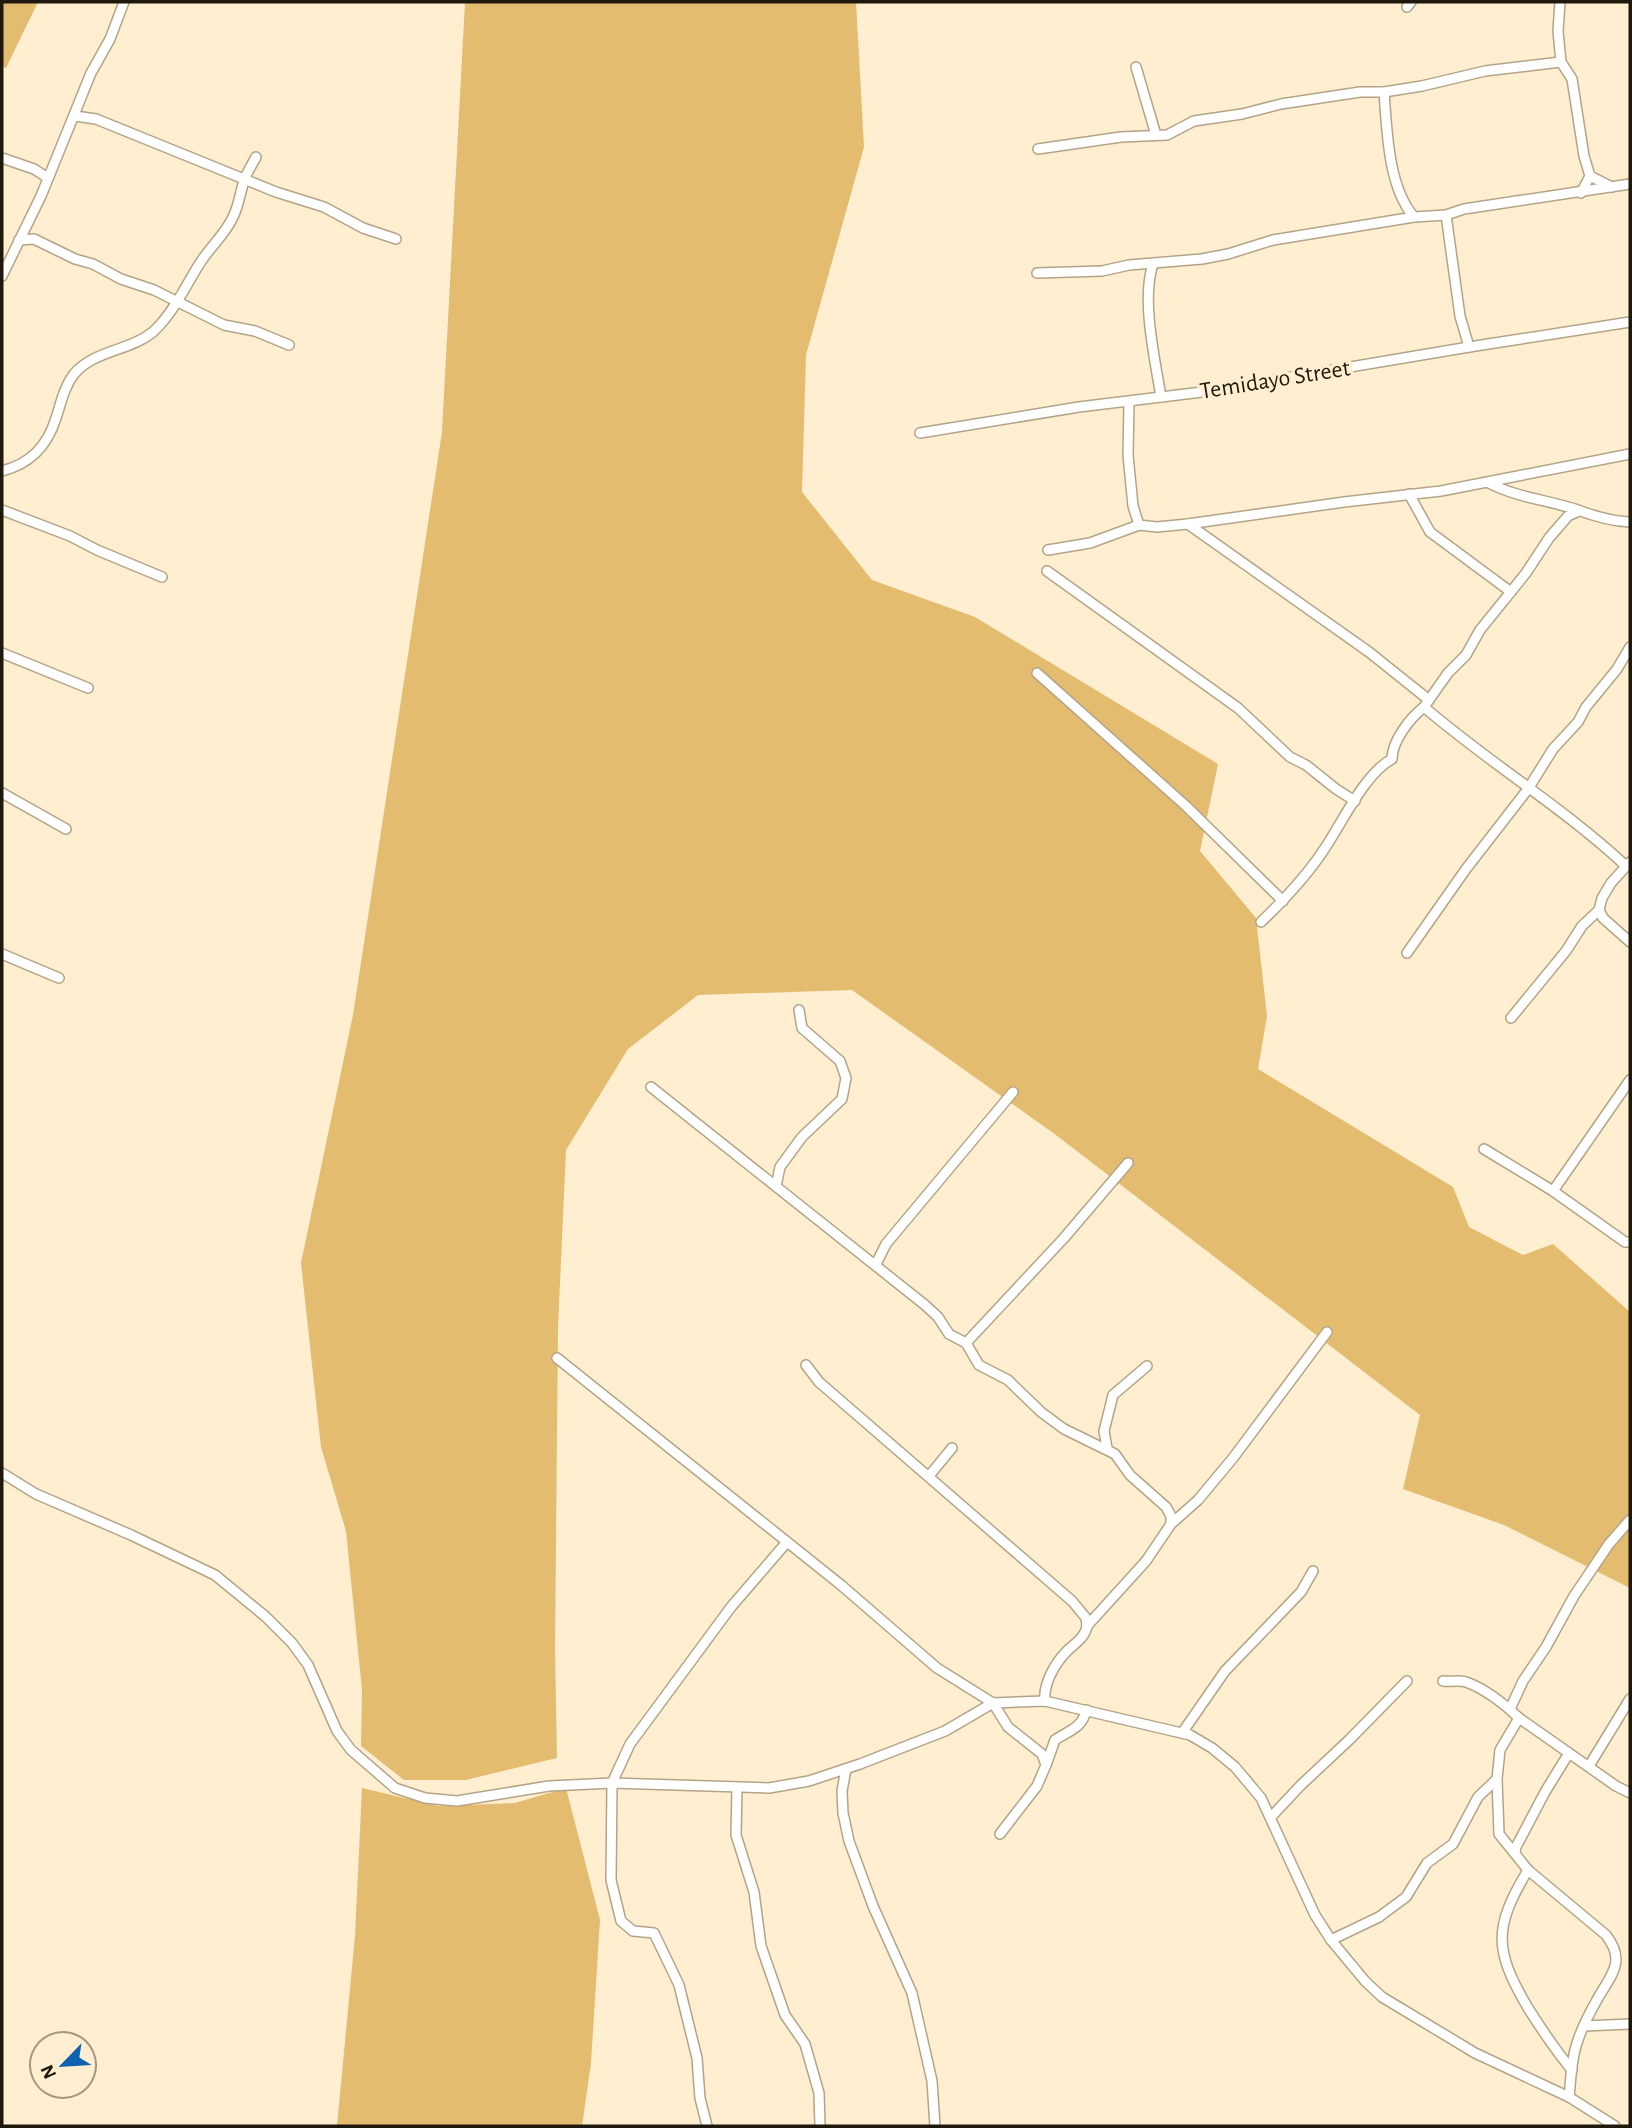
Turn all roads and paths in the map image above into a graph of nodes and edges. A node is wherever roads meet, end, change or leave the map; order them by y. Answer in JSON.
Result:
{"nodes":[{"id":1,"x":124,"y":2,"type":"edge"},
{"id":2,"x":1560,"y":2,"type":"edge"},
{"id":3,"x":1561,"y":62,"type":"junction"},
{"id":4,"x":1136,"y":67,"type":"dead end"},
{"id":5,"x":1384,"y":92,"type":"junction"},
{"id":6,"x":75,"y":116,"type":"junction"},
{"id":7,"x":1156,"y":135,"type":"junction"},
{"id":8,"x":1038,"y":149,"type":"dead end"},
{"id":9,"x":256,"y":157,"type":"dead end"},
{"id":10,"x":2,"y":158,"type":"edge"},
{"id":11,"x":1590,"y":176,"type":"junction"},
{"id":12,"x":48,"y":178,"type":"junction"},
{"id":13,"x":245,"y":179,"type":"junction"},
{"id":14,"x":1630,"y":184,"type":"edge"},
{"id":15,"x":1612,"y":187,"type":"junction"},
{"id":16,"x":1581,"y":193,"type":"junction"},
{"id":17,"x":1446,"y":215,"type":"junction"},
{"id":18,"x":1414,"y":217,"type":"junction"},
{"id":19,"x":27,"y":223,"type":"junction"},
{"id":20,"x":34,"y":239,"type":"junction"},
{"id":21,"x":397,"y":239,"type":"dead end"},
{"id":22,"x":19,"y":240,"type":"junction"},
{"id":23,"x":1153,"y":264,"type":"junction"},
{"id":24,"x":1037,"y":273,"type":"dead end"},
{"id":25,"x":2,"y":276,"type":"edge"},
{"id":26,"x":177,"y":302,"type":"junction"},
{"id":27,"x":1630,"y":323,"type":"edge"},
{"id":28,"x":289,"y":345,"type":"dead end"},
{"id":29,"x":1469,"y":346,"type":"junction"},
{"id":30,"x":1161,"y":397,"type":"junction"},
{"id":31,"x":1129,"y":402,"type":"junction"},
{"id":32,"x":920,"y":433,"type":"dead end"},
{"id":33,"x":1630,"y":454,"type":"edge"},
{"id":34,"x":2,"y":471,"type":"edge"},
{"id":35,"x":1489,"y":483,"type":"junction"},
{"id":36,"x":1409,"y":495,"type":"junction"},
{"id":37,"x":2,"y":510,"type":"edge"},
{"id":38,"x":1579,"y":511,"type":"junction"},
{"id":39,"x":1630,"y":522,"type":"edge"},
{"id":40,"x":1188,"y":524,"type":"junction"},
{"id":41,"x":1139,"y":525,"type":"junction"},
{"id":42,"x":1048,"y":550,"type":"dead end"},
{"id":43,"x":1047,"y":571,"type":"dead end"},
{"id":44,"x":162,"y":577,"type":"dead end"},
{"id":45,"x":1511,"y":592,"type":"junction"},
{"id":46,"x":1630,"y":648,"type":"edge"},
{"id":47,"x":2,"y":653,"type":"edge"},
{"id":48,"x":1037,"y":673,"type":"dead end"},
{"id":49,"x":88,"y":688,"type":"dead end"},
{"id":50,"x":1427,"y":704,"type":"junction"},
{"id":51,"x":1528,"y":789,"type":"junction"},
{"id":52,"x":2,"y":793,"type":"edge"},
{"id":53,"x":1355,"y":801,"type":"junction"},
{"id":54,"x":66,"y":829,"type":"dead end"},
{"id":55,"x":1628,"y":864,"type":"edge"},
{"id":56,"x":1283,"y":901,"type":"junction"},
{"id":57,"x":1599,"y":910,"type":"junction"},
{"id":58,"x":1261,"y":922,"type":"dead end"},
{"id":59,"x":1630,"y":942,"type":"edge"},
{"id":60,"x":1407,"y":953,"type":"dead end"},
{"id":61,"x":2,"y":954,"type":"edge"},
{"id":62,"x":59,"y":978,"type":"dead end"},
{"id":63,"x":799,"y":1010,"type":"dead end"},
{"id":64,"x":1511,"y":1018,"type":"dead end"},
{"id":65,"x":1630,"y":1080,"type":"edge"},
{"id":66,"x":651,"y":1087,"type":"dead end"},
{"id":67,"x":1013,"y":1092,"type":"dead end"},
{"id":68,"x":1485,"y":1149,"type":"dead end"},
{"id":69,"x":1128,"y":1163,"type":"dead end"},
{"id":70,"x":776,"y":1185,"type":"junction"},
{"id":71,"x":1553,"y":1191,"type":"junction"},
{"id":72,"x":1630,"y":1242,"type":"edge"},
{"id":73,"x":876,"y":1264,"type":"junction"},
{"id":74,"x":1327,"y":1332,"type":"dead end"},
{"id":75,"x":966,"y":1343,"type":"junction"},
{"id":76,"x":557,"y":1358,"type":"dead end"},
{"id":77,"x":806,"y":1365,"type":"dead end"},
{"id":78,"x":1147,"y":1366,"type":"dead end"},
{"id":79,"x":952,"y":1448,"type":"dead end"},
{"id":80,"x":1107,"y":1448,"type":"junction"},
{"id":81,"x":2,"y":1473,"type":"edge"},
{"id":82,"x":929,"y":1476,"type":"junction"},
{"id":83,"x":1630,"y":1520,"type":"edge"},
{"id":84,"x":1171,"y":1524,"type":"junction"},
{"id":85,"x":787,"y":1542,"type":"junction"},
{"id":86,"x":1313,"y":1571,"type":"dead end"},
{"id":87,"x":1087,"y":1626,"type":"junction"},
{"id":88,"x":1407,"y":1681,"type":"dead end"},
{"id":89,"x":1443,"y":1681,"type":"dead end"},
{"id":90,"x":1630,"y":1699,"type":"edge"},
{"id":91,"x":1045,"y":1701,"type":"junction"},
{"id":92,"x":993,"y":1703,"type":"junction"},
{"id":93,"x":1510,"y":1709,"type":"junction"},
{"id":94,"x":1086,"y":1710,"type":"junction"},
{"id":95,"x":1519,"y":1718,"type":"junction"},
{"id":96,"x":1182,"y":1733,"type":"junction"},
{"id":97,"x":1569,"y":1754,"type":"junction"},
{"id":98,"x":1046,"y":1765,"type":"junction"},
{"id":99,"x":1589,"y":1766,"type":"junction"},
{"id":100,"x":846,"y":1769,"type":"junction"},
{"id":101,"x":1497,"y":1779,"type":"junction"},
{"id":102,"x":612,"y":1783,"type":"junction"},
{"id":103,"x":737,"y":1788,"type":"junction"},
{"id":104,"x":1630,"y":1793,"type":"edge"},
{"id":105,"x":1271,"y":1817,"type":"junction"},
{"id":106,"x":1000,"y":1834,"type":"dead end"},
{"id":107,"x":1515,"y":1852,"type":"junction"},
{"id":108,"x":1528,"y":1870,"type":"junction"},
{"id":109,"x":1331,"y":1940,"type":"junction"},
{"id":110,"x":1630,"y":2024,"type":"edge"},
{"id":111,"x":1584,"y":2026,"type":"junction"},
{"id":112,"x":1572,"y":2070,"type":"junction"},
{"id":113,"x":1569,"y":2097,"type":"junction"},
{"id":114,"x":706,"y":2126,"type":"edge"},
{"id":115,"x":820,"y":2126,"type":"edge"},
{"id":116,"x":935,"y":2126,"type":"edge"},
{"id":117,"x":1615,"y":2126,"type":"edge"}],
"edges":[{"from":1,"to":6,"type":"street"},
{"from":2,"to":3,"type":"street"},
{"from":3,"to":5,"type":"street"},
{"from":3,"to":11,"type":"street"},
{"from":4,"to":7,"type":"street"},
{"from":5,"to":7,"type":"street"},
{"from":5,"to":18,"type":"street"},
{"from":6,"to":12,"type":"street"},
{"from":6,"to":13,"type":"street"},
{"from":7,"to":8,"type":"street"},
{"from":9,"to":13,"type":"street"},
{"from":10,"to":12,"type":"street"},
{"from":11,"to":15,"type":"street"},
{"from":11,"to":16,"type":"street"},
{"from":12,"to":19,"type":"street"},
{"from":13,"to":21,"type":"street"},
{"from":13,"to":26,"type":"street"},
{"from":14,"to":15,"type":"street"},
{"from":15,"to":16,"type":"street"},
{"from":16,"to":17,"type":"street"},
{"from":17,"to":18,"type":"street"},
{"from":17,"to":29,"type":"street"},
{"from":18,"to":23,"type":"street"},
{"from":19,"to":20,"type":"street"},
{"from":19,"to":22,"type":"street"},
{"from":20,"to":22,"type":"street"},
{"from":20,"to":26,"type":"street"},
{"from":22,"to":25,"type":"street"},
{"from":23,"to":24,"type":"street"},
{"from":23,"to":30,"type":"street"},
{"from":26,"to":28,"type":"street"},
{"from":26,"to":34,"type":"street"},
{"from":27,"to":29,"type":"street","name":"Temidayo Street"},
{"from":29,"to":30,"type":"street","name":"Temidayo Street"},
{"from":30,"to":31,"type":"street","name":"Temidayo Street"},
{"from":31,"to":32,"type":"street","name":"Temidayo Street"},
{"from":31,"to":41,"type":"street"},
{"from":33,"to":35,"type":"street"},
{"from":35,"to":36,"type":"street"},
{"from":35,"to":38,"type":"street"},
{"from":36,"to":40,"type":"street"},
{"from":36,"to":45,"type":"street"},
{"from":37,"to":44,"type":"street"},
{"from":38,"to":39,"type":"street"},
{"from":38,"to":45,"type":"street"},
{"from":40,"to":41,"type":"street"},
{"from":40,"to":50,"type":"street"},
{"from":41,"to":42,"type":"street"},
{"from":43,"to":53,"type":"street"},
{"from":45,"to":50,"type":"street"},
{"from":46,"to":51,"type":"street"},
{"from":47,"to":49,"type":"street"},
{"from":48,"to":56,"type":"street"},
{"from":50,"to":51,"type":"street"},
{"from":50,"to":53,"type":"street"},
{"from":51,"to":55,"type":"street"},
{"from":51,"to":60,"type":"street"},
{"from":52,"to":54,"type":"street"},
{"from":53,"to":56,"type":"street"},
{"from":55,"to":57,"type":"street"},
{"from":56,"to":58,"type":"street"},
{"from":57,"to":59,"type":"street"},
{"from":57,"to":64,"type":"street"},
{"from":61,"to":62,"type":"street"},
{"from":63,"to":70,"type":"street"},
{"from":65,"to":71,"type":"street"},
{"from":66,"to":70,"type":"street"},
{"from":67,"to":73,"type":"street"},
{"from":68,"to":71,"type":"street"},
{"from":69,"to":75,"type":"street"},
{"from":70,"to":73,"type":"street"},
{"from":71,"to":72,"type":"street"},
{"from":73,"to":75,"type":"street"},
{"from":74,"to":84,"type":"street"},
{"from":75,"to":80,"type":"street"},
{"from":76,"to":85,"type":"street"},
{"from":77,"to":82,"type":"street"},
{"from":78,"to":80,"type":"street"},
{"from":79,"to":82,"type":"street"},
{"from":80,"to":84,"type":"street"},
{"from":81,"to":102,"type":"street"},
{"from":82,"to":87,"type":"street"},
{"from":83,"to":93,"type":"street"},
{"from":84,"to":87,"type":"street"},
{"from":85,"to":92,"type":"street"},
{"from":85,"to":102,"type":"street"},
{"from":86,"to":96,"type":"street"},
{"from":87,"to":91,"type":"street"},
{"from":88,"to":105,"type":"street"},
{"from":89,"to":93,"type":"street"},
{"from":90,"to":99,"type":"street"},
{"from":91,"to":92,"type":"street"},
{"from":91,"to":94,"type":"street"},
{"from":92,"to":98,"type":"street"},
{"from":92,"to":100,"type":"street"},
{"from":93,"to":95,"type":"street"},
{"from":94,"to":96,"type":"street"},
{"from":94,"to":98,"type":"street"},
{"from":95,"to":97,"type":"street"},
{"from":95,"to":101,"type":"street"},
{"from":96,"to":105,"type":"street"},
{"from":97,"to":99,"type":"street"},
{"from":97,"to":107,"type":"street"},
{"from":98,"to":106,"type":"street"},
{"from":99,"to":104,"type":"street"},
{"from":100,"to":103,"type":"street"},
{"from":100,"to":116,"type":"street"},
{"from":101,"to":107,"type":"street"},
{"from":101,"to":109,"type":"street"},
{"from":102,"to":103,"type":"street"},
{"from":102,"to":114,"type":"street"},
{"from":103,"to":115,"type":"street"},
{"from":105,"to":109,"type":"street"},
{"from":107,"to":108,"type":"street"},
{"from":108,"to":111,"type":"street"},
{"from":108,"to":112,"type":"street"},
{"from":109,"to":113,"type":"street"},
{"from":110,"to":111,"type":"street"},
{"from":111,"to":112,"type":"street"},
{"from":112,"to":113,"type":"street"},
{"from":113,"to":117,"type":"street"}]}
